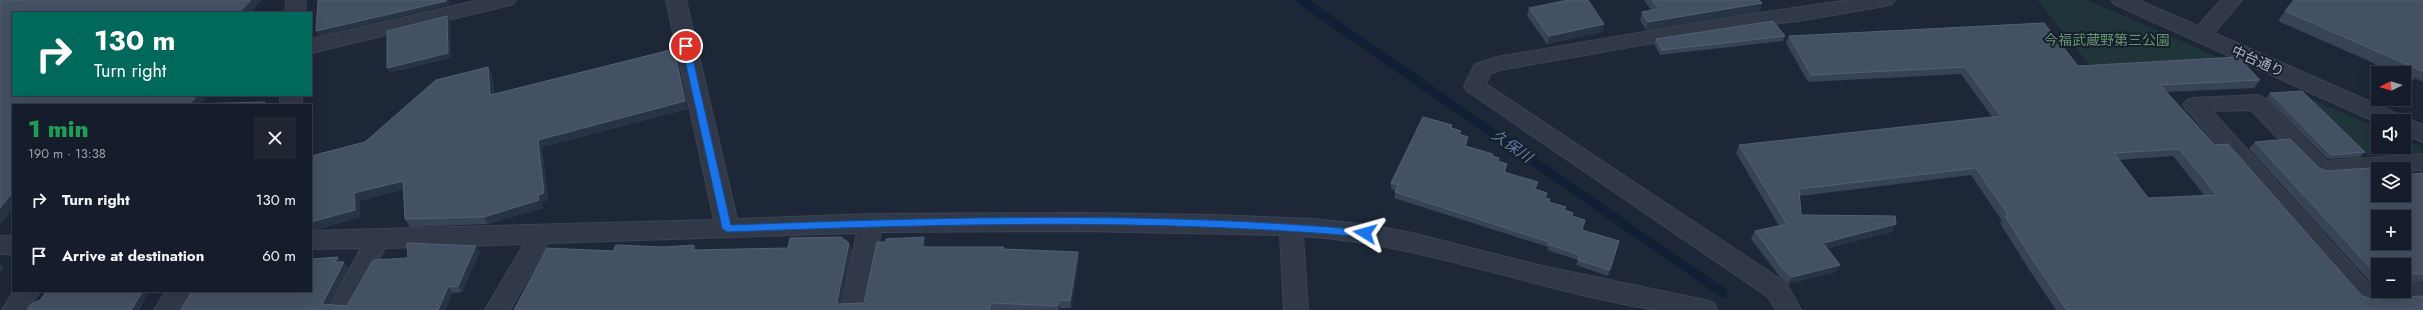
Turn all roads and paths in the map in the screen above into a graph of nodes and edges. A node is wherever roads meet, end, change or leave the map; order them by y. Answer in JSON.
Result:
{"nodes":[{"id":1,"x":296,"y":0,"type":"edge"},
{"id":2,"x":506,"y":0,"type":"edge"},
{"id":3,"x":676,"y":0,"type":"edge"},
{"id":4,"x":1885,"y":0,"type":"edge"},
{"id":5,"x":2121,"y":0,"type":"edge"},
{"id":6,"x":2232,"y":0,"type":"edge"},
{"id":7,"x":295,"y":12,"type":"edge"},
{"id":8,"x":2202,"y":36,"type":"junction"},
{"id":9,"x":312,"y":46,"type":"edge"},
{"id":10,"x":2378,"y":114,"type":"edge"},
{"id":11,"x":2411,"y":128,"type":"edge"},
{"id":12,"x":2423,"y":134,"type":"edge"},
{"id":13,"x":2423,"y":162,"type":"edge"},
{"id":14,"x":870,"y":223,"type":"junction"},
{"id":15,"x":1291,"y":227,"type":"junction"},
{"id":16,"x":727,"y":228,"type":"junction"},
{"id":17,"x":541,"y":235,"type":"junction"},
{"id":18,"x":378,"y":239,"type":"junction"},
{"id":19,"x":312,"y":240,"type":"edge"},
{"id":20,"x":0,"y":245,"type":"edge"},
{"id":21,"x":12,"y":245,"type":"edge"},
{"id":22,"x":2423,"y":291,"type":"edge"},
{"id":23,"x":27,"y":292,"type":"edge"},
{"id":24,"x":177,"y":292,"type":"edge"},
{"id":25,"x":1628,"y":302,"type":"edge"},
{"id":26,"x":14,"y":310,"type":"edge"},
{"id":27,"x":166,"y":310,"type":"edge"},
{"id":28,"x":340,"y":310,"type":"edge"},
{"id":29,"x":497,"y":310,"type":"edge"},
{"id":30,"x":853,"y":310,"type":"edge"},
{"id":31,"x":1296,"y":310,"type":"edge"},
{"id":32,"x":1705,"y":310,"type":"edge"},
{"id":33,"x":1789,"y":310,"type":"edge"}],
"edges":[{"from":1,"to":7,"type":"street"},
{"from":2,"to":9,"type":"street"},
{"from":3,"to":16,"type":"street"},
{"from":4,"to":33,"type":"street"},
{"from":5,"to":8,"type":"street","name":"中台通り"},
{"from":6,"to":8,"type":"street"},
{"from":8,"to":10,"type":"street","name":"中台通り"},
{"from":11,"to":12,"type":"street"},
{"from":13,"to":22,"type":"street"},
{"from":14,"to":15,"type":"street"},
{"from":14,"to":16,"type":"street"},
{"from":14,"to":30,"type":"street"},
{"from":15,"to":25,"type":"street"},
{"from":15,"to":31,"type":"street"},
{"from":16,"to":17,"type":"street"},
{"from":17,"to":18,"type":"street"},
{"from":17,"to":29,"type":"street"},
{"from":18,"to":19,"type":"street"},
{"from":18,"to":28,"type":"street"},
{"from":20,"to":21,"type":"street"},
{"from":23,"to":26,"type":"street"},
{"from":24,"to":27,"type":"street"},
{"from":25,"to":32,"type":"street"}]}
